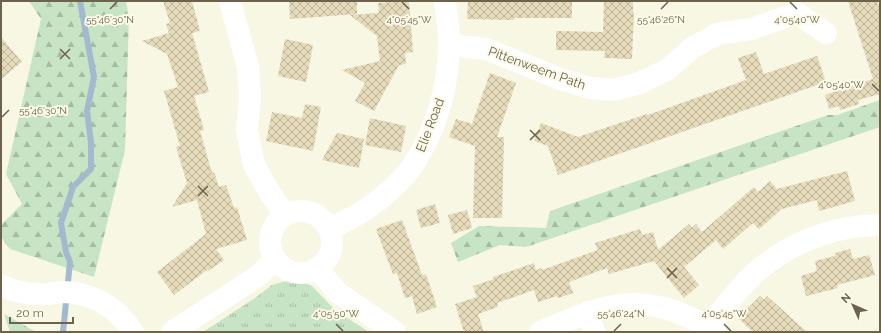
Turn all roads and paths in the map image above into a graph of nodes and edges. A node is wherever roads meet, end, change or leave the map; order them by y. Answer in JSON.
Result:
{"nodes":[{"id":1,"x":230,"y":1,"type":"edge"},
{"id":2,"x":444,"y":1,"type":"edge"},
{"id":3,"x":802,"y":7,"type":"edge"},
{"id":4,"x":826,"y":33,"type":"dead end"},
{"id":5,"x":449,"y":45,"type":"junction"},
{"id":6,"x":285,"y":215,"type":"junction"},
{"id":7,"x":880,"y":225,"type":"edge"},
{"id":8,"x":329,"y":229,"type":"junction"},
{"id":9,"x":276,"y":259,"type":"junction"},
{"id":10,"x":317,"y":268,"type":"junction"},
{"id":11,"x":1,"y":285,"type":"edge"},
{"id":12,"x":591,"y":322,"type":"edge"},
{"id":13,"x":129,"y":326,"type":"edge"},
{"id":14,"x":712,"y":329,"type":"edge"},
{"id":15,"x":172,"y":332,"type":"edge"},
{"id":16,"x":395,"y":332,"type":"edge"},
{"id":17,"x":540,"y":332,"type":"edge"}],
"edges":[{"from":1,"to":6,"type":"street"},
{"from":2,"to":5,"type":"street","name":"Elie Road"},
{"from":3,"to":4,"type":"street","name":"Pittenweem Path"},
{"from":3,"to":5,"type":"street","name":"Pittenweem Path"},
{"from":5,"to":8,"type":"street","name":"Elie Road"},
{"from":6,"to":8,"type":"street"},
{"from":6,"to":9,"type":"street"},
{"from":7,"to":14,"type":"street"},
{"from":8,"to":10,"type":"street"},
{"from":9,"to":10,"type":"street"},
{"from":9,"to":15,"type":"street"},
{"from":10,"to":16,"type":"street"},
{"from":11,"to":13,"type":"street"},
{"from":12,"to":14,"type":"street"},
{"from":12,"to":17,"type":"street"}]}
